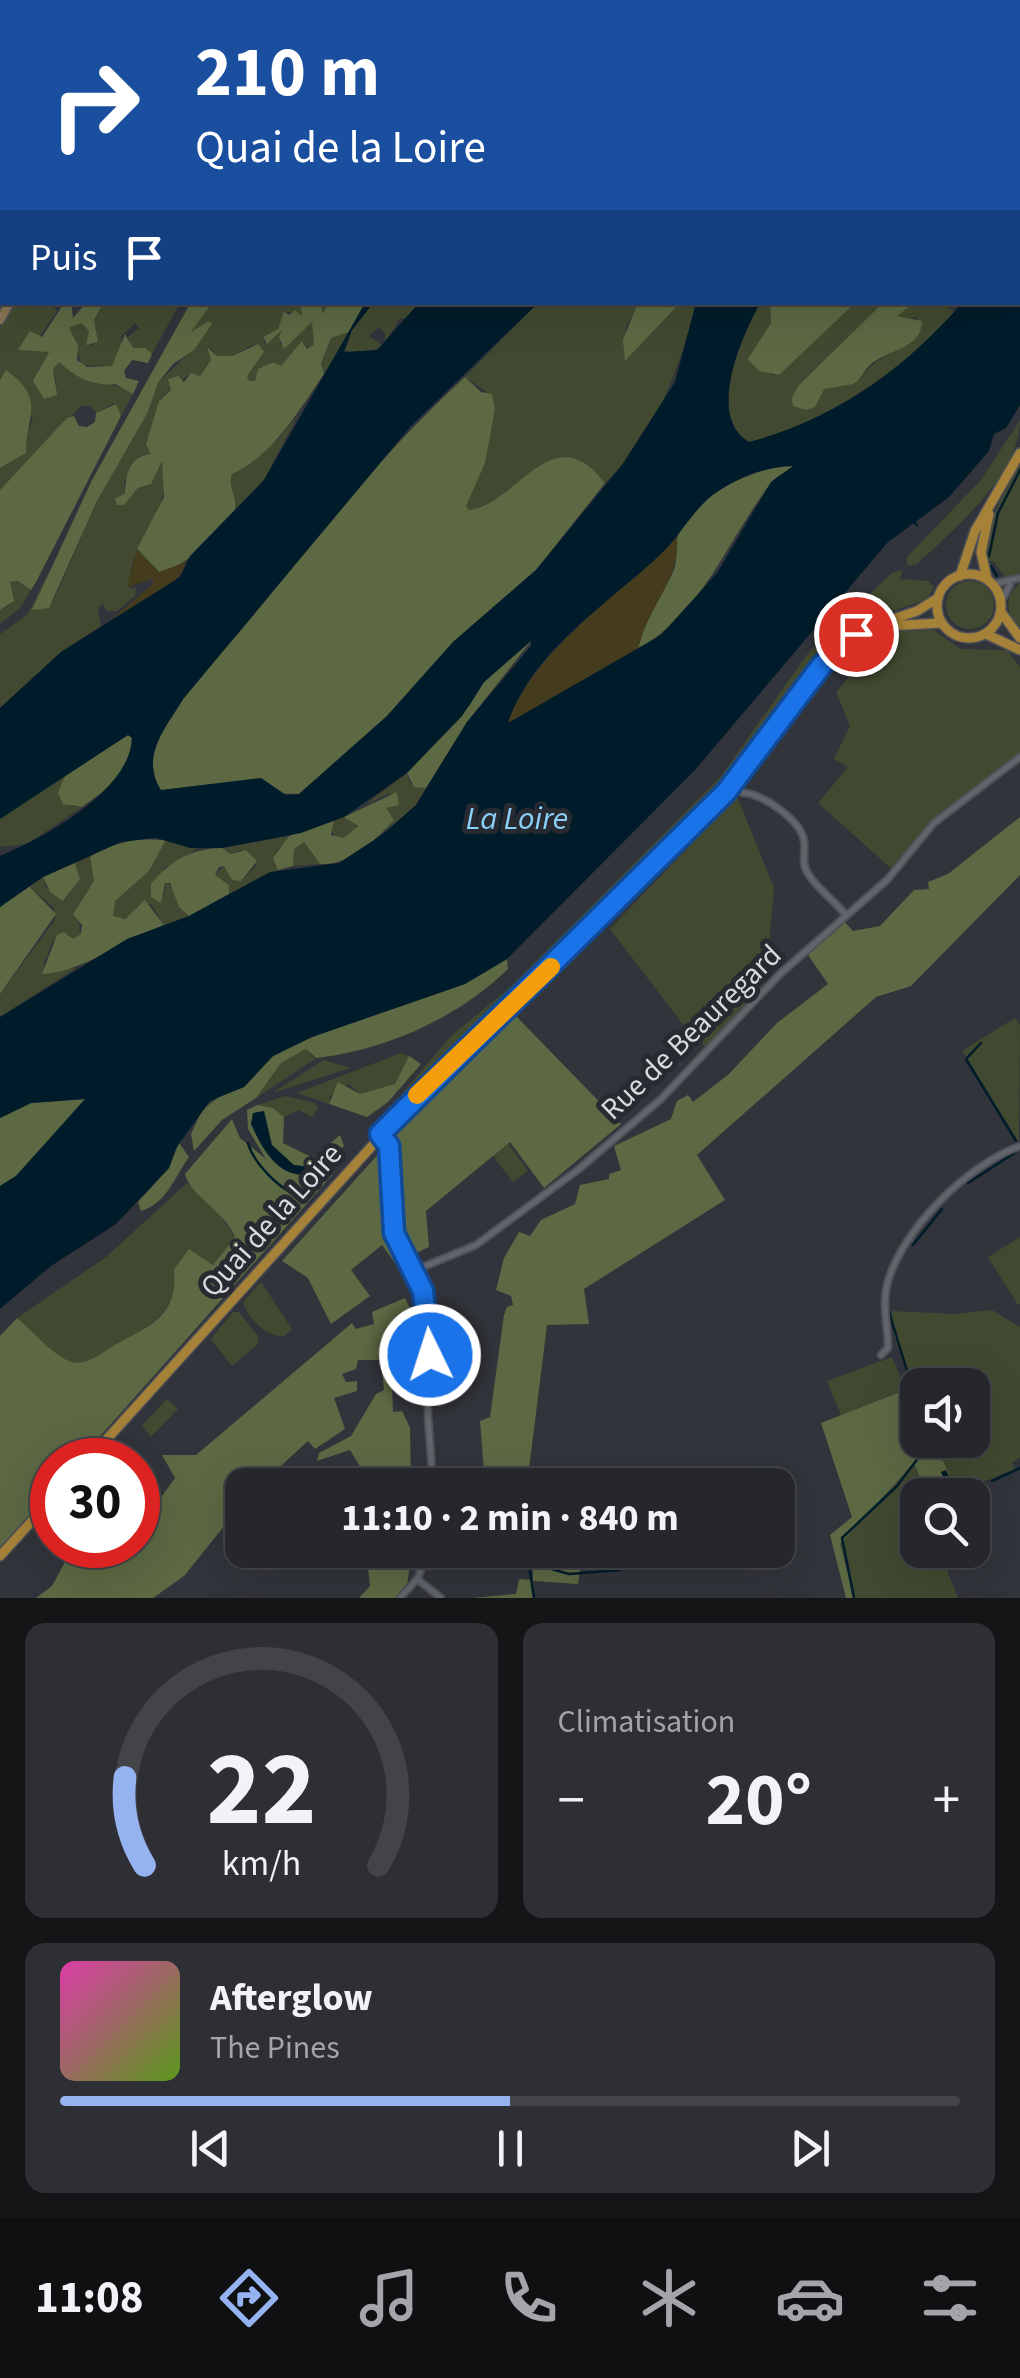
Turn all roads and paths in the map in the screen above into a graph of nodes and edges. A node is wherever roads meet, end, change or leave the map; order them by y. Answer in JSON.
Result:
{"nodes":[{"id":1,"x":1020,"y":453,"type":"edge"},
{"id":2,"x":992,"y":501,"type":"junction"},
{"id":3,"x":960,"y":576,"type":"junction"},
{"id":4,"x":1020,"y":578,"type":"edge"},
{"id":5,"x":990,"y":582,"type":"junction"},
{"id":6,"x":1012,"y":583,"type":"junction"},
{"id":7,"x":938,"y":598,"type":"junction"},
{"id":8,"x":1001,"y":607,"type":"junction"},
{"id":9,"x":942,"y":623,"type":"junction"},
{"id":10,"x":867,"y":628,"type":"junction"},
{"id":11,"x":986,"y":634,"type":"junction"},
{"id":12,"x":1020,"y":638,"type":"edge"},
{"id":13,"x":1020,"y":650,"type":"edge"},
{"id":14,"x":1020,"y":757,"type":"edge"},
{"id":15,"x":734,"y":782,"type":"junction"},
{"id":16,"x":844,"y":916,"type":"junction"},
{"id":17,"x":380,"y":1134,"type":"junction"},
{"id":18,"x":1020,"y":1146,"type":"edge"},
{"id":19,"x":416,"y":1270,"type":"junction"},
{"id":20,"x":881,"y":1355,"type":"dead end"},
{"id":21,"x":108,"y":1438,"type":"edge"},
{"id":22,"x":432,"y":1468,"type":"edge"},
{"id":23,"x":30,"y":1523,"type":"edge"},
{"id":24,"x":0,"y":1556,"type":"edge"},
{"id":25,"x":421,"y":1568,"type":"edge"},
{"id":26,"x":417,"y":1579,"type":"junction"},
{"id":27,"x":400,"y":1598,"type":"edge"},
{"id":28,"x":441,"y":1598,"type":"edge"}],
"edges":[{"from":1,"to":2,"type":"main road"},
{"from":2,"to":3,"type":"main road"},
{"from":2,"to":5,"type":"main road"},
{"from":3,"to":5,"type":"main road"},
{"from":3,"to":7,"type":"main road"},
{"from":4,"to":6,"type":"street"},
{"from":5,"to":6,"type":"street"},
{"from":5,"to":8,"type":"main road"},
{"from":6,"to":8,"type":"street"},
{"from":7,"to":9,"type":"main road"},
{"from":7,"to":10,"type":"main road"},
{"from":8,"to":11,"type":"main road"},
{"from":8,"to":12,"type":"main road"},
{"from":9,"to":10,"type":"main road"},
{"from":9,"to":11,"type":"main road"},
{"from":10,"to":15,"type":"main road","name":"Quai de la Loire"},
{"from":11,"to":13,"type":"main road"},
{"from":14,"to":16,"type":"street","name":"Rue de Beauregard"},
{"from":15,"to":16,"type":"street"},
{"from":15,"to":17,"type":"main road","name":"Quai de la Loire"},
{"from":16,"to":19,"type":"street","name":"Rue de Beauregard"},
{"from":17,"to":19,"type":"street"},
{"from":17,"to":21,"type":"main road","name":"Quai de la Loire"},
{"from":18,"to":20,"type":"street"},
{"from":19,"to":22,"type":"street"},
{"from":23,"to":24,"type":"main road"},
{"from":25,"to":26,"type":"street"},
{"from":26,"to":27,"type":"street"},
{"from":26,"to":28,"type":"street"}]}
